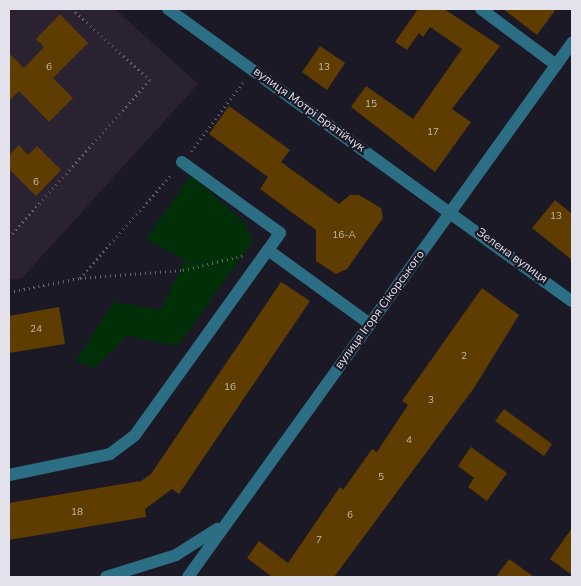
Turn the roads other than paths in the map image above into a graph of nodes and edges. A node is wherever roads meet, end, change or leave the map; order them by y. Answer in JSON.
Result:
{"nodes":[{"id":1,"x":168,"y":9,"type":"edge"},
{"id":2,"x":481,"y":9,"type":"edge"},
{"id":3,"x":572,"y":43,"type":"edge"},
{"id":4,"x":556,"y":65,"type":"junction"},
{"id":5,"x":182,"y":162,"type":"road end"},
{"id":6,"x":451,"y":212,"type":"junction"},
{"id":7,"x":268,"y":250,"type":"junction"},
{"id":8,"x":572,"y":301,"type":"edge"},
{"id":9,"x":370,"y":324,"type":"junction"},
{"id":10,"x":9,"y":474,"type":"edge"},
{"id":11,"x":226,"y":523,"type":"junction"},
{"id":12,"x":129,"y":575,"type":"edge"},
{"id":13,"x":106,"y":577,"type":"edge"},
{"id":14,"x":188,"y":577,"type":"edge"}],
"edges":[{"from":1,"to":6,"type":"street","name":"вулиця Мотрі Братійчук"},
{"from":2,"to":4,"type":"street"},
{"from":3,"to":4,"type":"street","name":"вулиця Ігоря Сікорського"},
{"from":4,"to":6,"type":"street","name":"вулиця Ігоря Сікорського"},
{"from":5,"to":7,"type":"street"},
{"from":6,"to":8,"type":"street","name":"Зелена вулиця"},
{"from":6,"to":9,"type":"street","name":"вулиця Ігоря Сікорського"},
{"from":7,"to":9,"type":"street"},
{"from":7,"to":10,"type":"street"},
{"from":9,"to":11,"type":"street","name":"вулиця Ігоря Сікорського"},
{"from":11,"to":12,"type":"street"},
{"from":11,"to":14,"type":"street","name":"вулиця Ігоря Сікорського"},
{"from":12,"to":13,"type":"street"}]}
